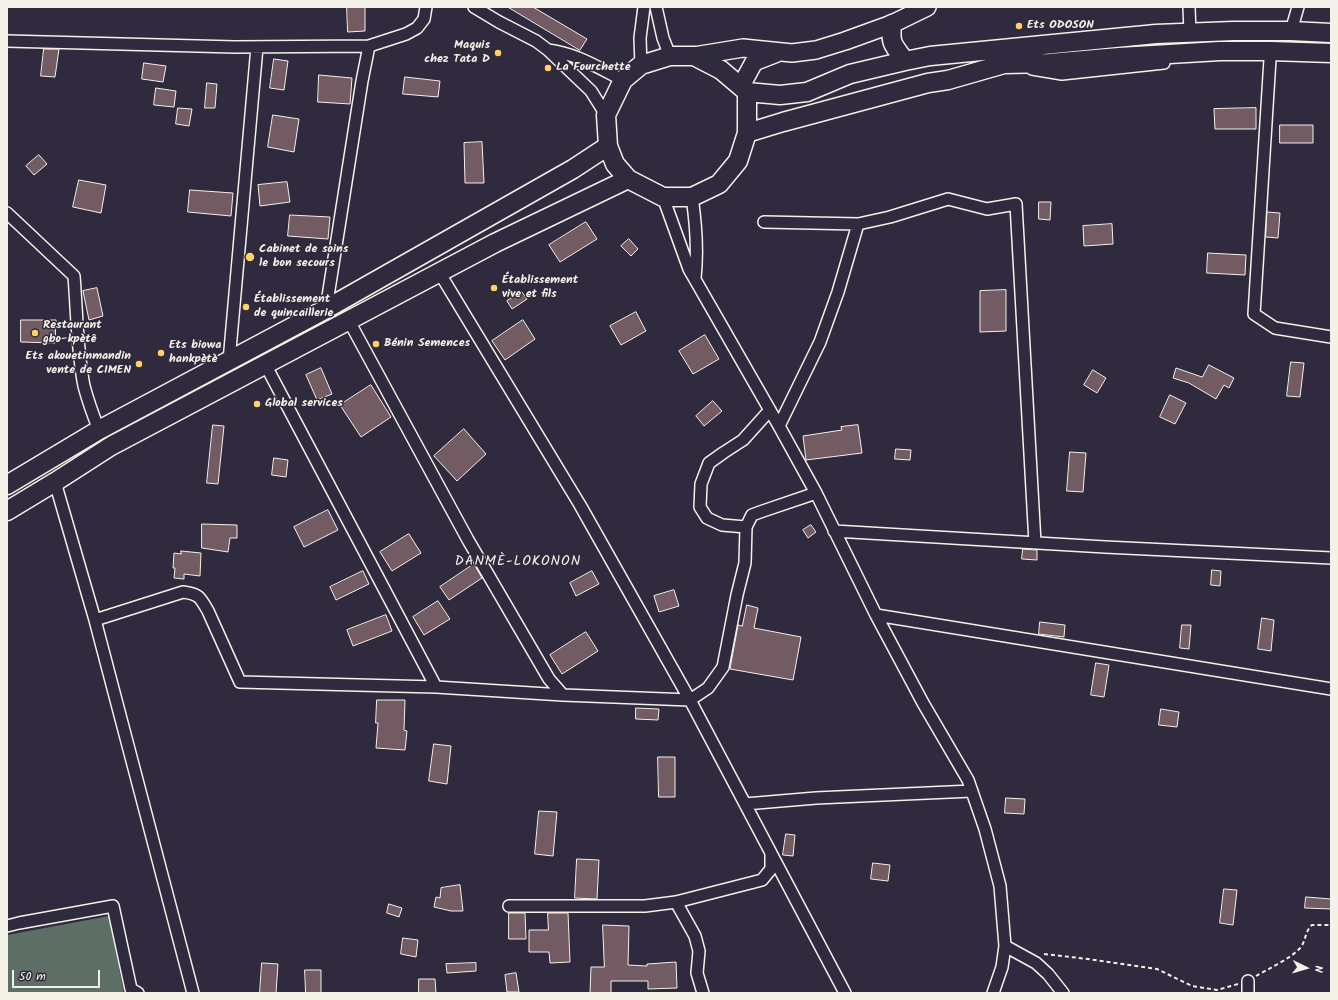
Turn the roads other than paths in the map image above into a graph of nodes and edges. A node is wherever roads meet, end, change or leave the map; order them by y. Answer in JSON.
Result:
{"nodes":[{"id":1,"x":426,"y":7,"type":"edge"},
{"id":2,"x":474,"y":7,"type":"edge"},
{"id":3,"x":644,"y":7,"type":"edge"},
{"id":4,"x":656,"y":7,"type":"edge"},
{"id":5,"x":928,"y":7,"type":"edge"},
{"id":6,"x":1189,"y":7,"type":"edge"},
{"id":7,"x":1298,"y":7,"type":"edge"},
{"id":8,"x":892,"y":24,"type":"junction"},
{"id":9,"x":1291,"y":31,"type":"junction"},
{"id":10,"x":1190,"y":33,"type":"junction"},
{"id":11,"x":1331,"y":34,"type":"edge"},
{"id":12,"x":7,"y":41,"type":"edge"},
{"id":13,"x":369,"y":46,"type":"junction"},
{"id":14,"x":257,"y":47,"type":"junction"},
{"id":15,"x":548,"y":50,"type":"junction"},
{"id":16,"x":782,"y":51,"type":"junction"},
{"id":17,"x":1331,"y":53,"type":"edge"},
{"id":18,"x":670,"y":56,"type":"junction"},
{"id":19,"x":694,"y":56,"type":"junction"},
{"id":20,"x":1270,"y":60,"type":"junction"},
{"id":21,"x":904,"y":61,"type":"junction"},
{"id":22,"x":1331,"y":61,"type":"edge"},
{"id":23,"x":1004,"y":64,"type":"junction"},
{"id":24,"x":641,"y":65,"type":"junction"},
{"id":25,"x":623,"y":80,"type":"junction"},
{"id":26,"x":744,"y":89,"type":"junction"},
{"id":27,"x":606,"y":115,"type":"junction"},
{"id":28,"x":747,"y":133,"type":"junction"},
{"id":29,"x":608,"y":146,"type":"junction"},
{"id":30,"x":628,"y":179,"type":"junction"},
{"id":31,"x":692,"y":196,"type":"junction"},
{"id":32,"x":663,"y":197,"type":"junction"},
{"id":33,"x":7,"y":214,"type":"edge"},
{"id":34,"x":764,"y":222,"type":"dead end"},
{"id":35,"x":858,"y":224,"type":"junction"},
{"id":36,"x":439,"y":272,"type":"junction"},
{"id":37,"x":695,"y":278,"type":"junction"},
{"id":38,"x":326,"y":310,"type":"junction"},
{"id":39,"x":349,"y":321,"type":"junction"},
{"id":40,"x":1331,"y":337,"type":"edge"},
{"id":41,"x":229,"y":361,"type":"junction"},
{"id":42,"x":265,"y":364,"type":"junction"},
{"id":43,"x":770,"y":410,"type":"junction"},
{"id":44,"x":779,"y":426,"type":"junction"},
{"id":45,"x":99,"y":430,"type":"junction"},
{"id":46,"x":54,"y":482,"type":"junction"},
{"id":47,"x":7,"y":485,"type":"edge"},
{"id":48,"x":816,"y":493,"type":"junction"},
{"id":49,"x":7,"y":511,"type":"edge"},
{"id":50,"x":746,"y":527,"type":"junction"},
{"id":51,"x":834,"y":531,"type":"junction"},
{"id":52,"x":1035,"y":543,"type":"junction"},
{"id":53,"x":1331,"y":558,"type":"edge"},
{"id":54,"x":876,"y":615,"type":"junction"},
{"id":55,"x":95,"y":620,"type":"junction"},
{"id":56,"x":436,"y":687,"type":"junction"},
{"id":57,"x":1331,"y":689,"type":"edge"},
{"id":58,"x":563,"y":695,"type":"junction"},
{"id":59,"x":690,"y":700,"type":"junction"},
{"id":60,"x":972,"y":791,"type":"junction"},
{"id":61,"x":745,"y":804,"type":"junction"},
{"id":62,"x":771,"y":853,"type":"junction"},
{"id":63,"x":676,"y":902,"type":"junction"},
{"id":64,"x":509,"y":906,"type":"dead end"},
{"id":65,"x":7,"y":926,"type":"edge"},
{"id":66,"x":1005,"y":946,"type":"junction"},
{"id":67,"x":1248,"y":981,"type":"road end"},
{"id":68,"x":138,"y":993,"type":"edge"},
{"id":69,"x":193,"y":993,"type":"edge"},
{"id":70,"x":703,"y":993,"type":"edge"},
{"id":71,"x":845,"y":993,"type":"edge"},
{"id":72,"x":993,"y":993,"type":"edge"},
{"id":73,"x":1064,"y":993,"type":"edge"},
{"id":74,"x":1248,"y":993,"type":"edge"}],
"edges":[{"from":1,"to":13,"type":"street"},
{"from":2,"to":15,"type":"street"},
{"from":3,"to":24,"type":"street"},
{"from":4,"to":18,"type":"street"},
{"from":5,"to":8,"type":"main road"},
{"from":6,"to":10,"type":"street"},
{"from":7,"to":9,"type":"street"},
{"from":8,"to":16,"type":"main road"},
{"from":8,"to":21,"type":"highway"},
{"from":9,"to":10,"type":"highway"},
{"from":9,"to":11,"type":"highway"},
{"from":10,"to":21,"type":"highway"},
{"from":12,"to":14,"type":"street"},
{"from":13,"to":14,"type":"street"},
{"from":13,"to":38,"type":"street"},
{"from":14,"to":41,"type":"street"},
{"from":15,"to":25,"type":"street"},
{"from":15,"to":27,"type":"street"},
{"from":16,"to":19,"type":"main road"},
{"from":16,"to":26,"type":"main road"},
{"from":17,"to":23,"type":"highway"},
{"from":18,"to":19,"type":"highway"},
{"from":18,"to":24,"type":"highway"},
{"from":19,"to":26,"type":"highway"},
{"from":20,"to":22,"type":"street"},
{"from":20,"to":23,"type":"street"},
{"from":20,"to":40,"type":"street"},
{"from":21,"to":26,"type":"highway"},
{"from":23,"to":28,"type":"highway"},
{"from":24,"to":25,"type":"highway"},
{"from":25,"to":27,"type":"highway"},
{"from":26,"to":28,"type":"highway"},
{"from":27,"to":29,"type":"highway"},
{"from":28,"to":31,"type":"highway"},
{"from":29,"to":30,"type":"highway"},
{"from":29,"to":38,"type":"highway"},
{"from":30,"to":32,"type":"highway"},
{"from":30,"to":36,"type":"highway"},
{"from":31,"to":32,"type":"highway"},
{"from":31,"to":37,"type":"street"},
{"from":32,"to":37,"type":"street"},
{"from":33,"to":45,"type":"street"},
{"from":34,"to":35,"type":"street"},
{"from":35,"to":44,"type":"street"},
{"from":35,"to":52,"type":"street"},
{"from":36,"to":39,"type":"highway"},
{"from":36,"to":59,"type":"street"},
{"from":37,"to":43,"type":"street"},
{"from":38,"to":41,"type":"highway"},
{"from":39,"to":42,"type":"highway"},
{"from":39,"to":58,"type":"street"},
{"from":41,"to":45,"type":"highway"},
{"from":42,"to":46,"type":"highway"},
{"from":42,"to":56,"type":"street"},
{"from":43,"to":44,"type":"street"},
{"from":43,"to":50,"type":"street"},
{"from":44,"to":48,"type":"street"},
{"from":45,"to":47,"type":"highway"},
{"from":46,"to":49,"type":"highway"},
{"from":46,"to":55,"type":"street"},
{"from":48,"to":50,"type":"street"},
{"from":48,"to":51,"type":"street"},
{"from":50,"to":59,"type":"street"},
{"from":51,"to":52,"type":"street"},
{"from":51,"to":54,"type":"street"},
{"from":52,"to":53,"type":"street"},
{"from":54,"to":57,"type":"street"},
{"from":54,"to":60,"type":"street"},
{"from":55,"to":56,"type":"street"},
{"from":55,"to":69,"type":"street"},
{"from":56,"to":58,"type":"street"},
{"from":58,"to":59,"type":"street"},
{"from":59,"to":61,"type":"street"},
{"from":60,"to":61,"type":"street"},
{"from":60,"to":66,"type":"street"},
{"from":61,"to":62,"type":"street"},
{"from":62,"to":63,"type":"street"},
{"from":62,"to":71,"type":"street"},
{"from":63,"to":64,"type":"street"},
{"from":63,"to":70,"type":"street"},
{"from":65,"to":68,"type":"street"},
{"from":66,"to":72,"type":"street"},
{"from":66,"to":73,"type":"street"},
{"from":67,"to":74,"type":"street"}]}
